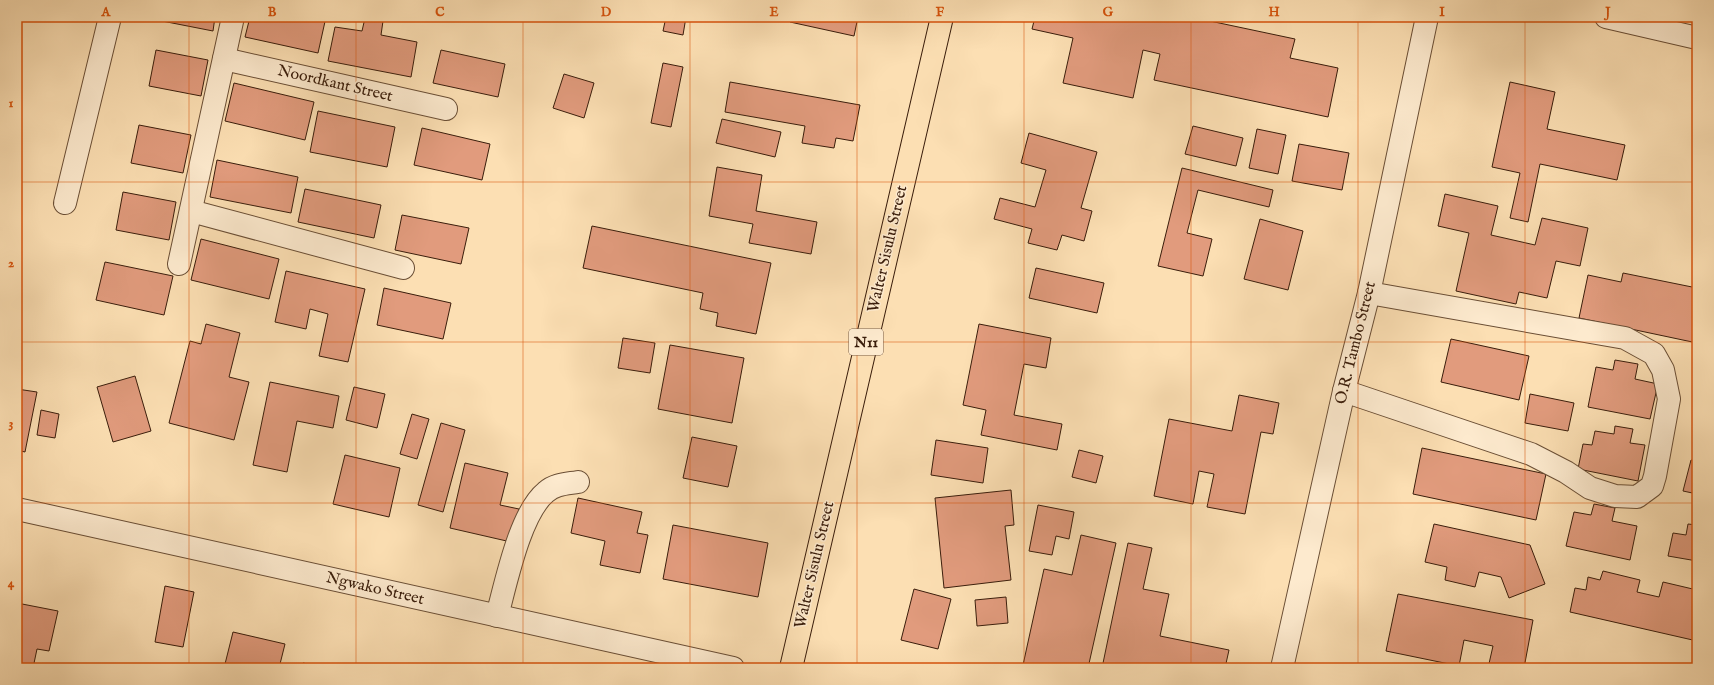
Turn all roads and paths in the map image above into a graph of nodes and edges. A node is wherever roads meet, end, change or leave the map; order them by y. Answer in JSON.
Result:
{"nodes":[{"id":1,"x":110,"y":17,"type":"edge"},
{"id":2,"x":233,"y":17,"type":"edge"},
{"id":3,"x":942,"y":17,"type":"edge"},
{"id":4,"x":1427,"y":17,"type":"edge"},
{"id":5,"x":1606,"y":17,"type":"edge"},
{"id":6,"x":1697,"y":38,"type":"edge"},
{"id":7,"x":224,"y":59,"type":"junction"},
{"id":8,"x":446,"y":109,"type":"dead end"},
{"id":9,"x":65,"y":204,"type":"dead end"},
{"id":10,"x":191,"y":211,"type":"junction"},
{"id":11,"x":179,"y":264,"type":"dead end"},
{"id":12,"x":403,"y":268,"type":"dead end"},
{"id":13,"x":1369,"y":293,"type":"junction"},
{"id":14,"x":1344,"y":392,"type":"junction"},
{"id":15,"x":578,"y":482,"type":"dead end"},
{"id":16,"x":17,"y":509,"type":"edge"},
{"id":17,"x":497,"y":616,"type":"junction"},
{"id":18,"x":733,"y":668,"type":"edge"},
{"id":19,"x":790,"y":668,"type":"edge"},
{"id":20,"x":1282,"y":668,"type":"edge"}],
"edges":[{"from":1,"to":9,"type":"street"},
{"from":2,"to":7,"type":"street"},
{"from":3,"to":19,"type":"highway","name":"Walter Sisulu Street","number":"N11"},
{"from":4,"to":13,"type":"street","name":"O.R. Tambo Street"},
{"from":5,"to":6,"type":"street"},
{"from":7,"to":8,"type":"street","name":"Noordkant Street"},
{"from":7,"to":10,"type":"street"},
{"from":10,"to":11,"type":"street"},
{"from":10,"to":12,"type":"street"},
{"from":13,"to":14,"type":"street","name":"O.R. Tambo Street"},
{"from":13,"to":14,"type":"street"},
{"from":14,"to":20,"type":"street","name":"O.R. Tambo Street"},
{"from":15,"to":17,"type":"street"},
{"from":16,"to":17,"type":"street","name":"Ngwako Street"},
{"from":17,"to":18,"type":"street","name":"Ngwako Street"}]}
